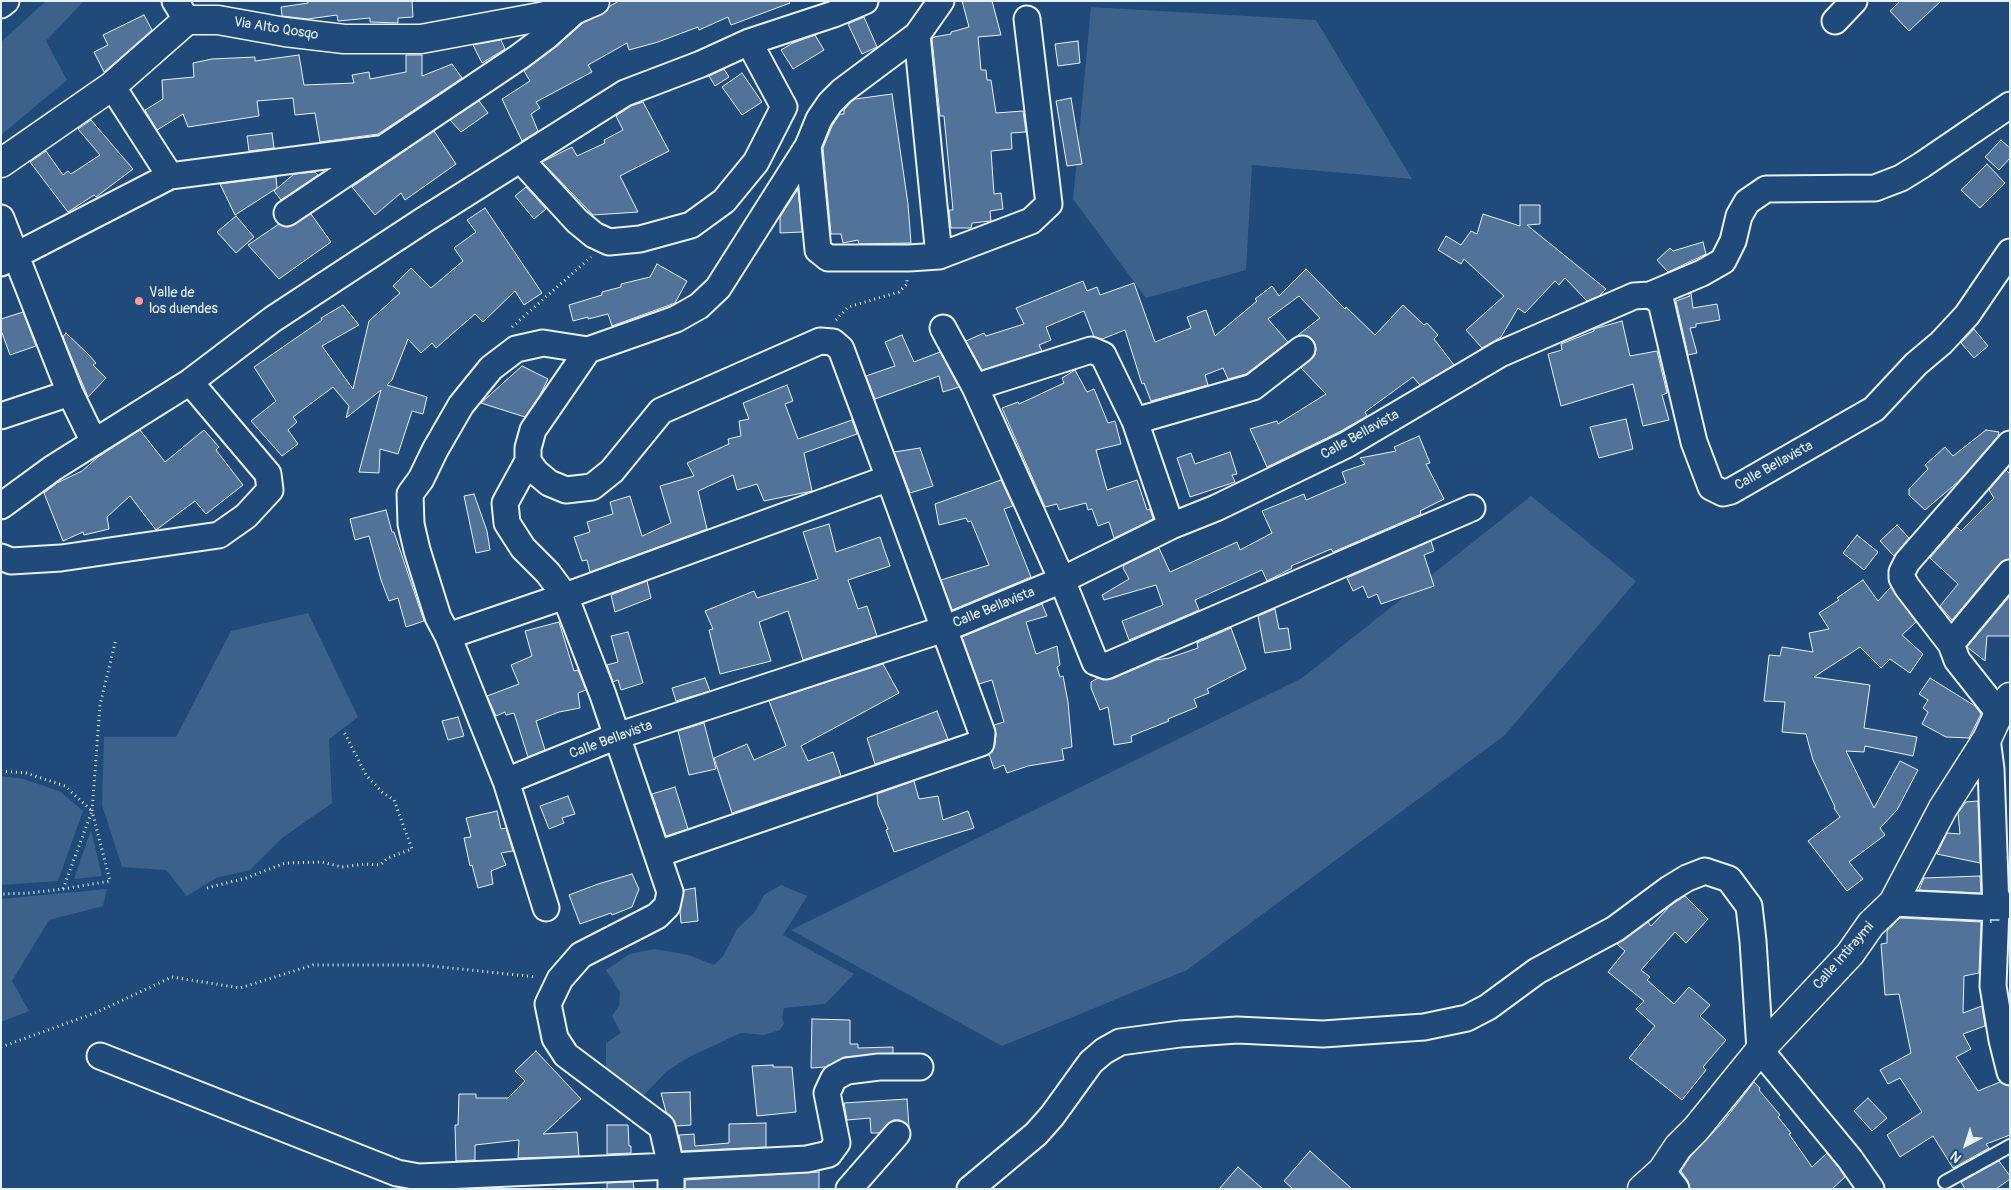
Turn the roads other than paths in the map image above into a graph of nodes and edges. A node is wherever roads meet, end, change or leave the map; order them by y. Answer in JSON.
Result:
{"nodes":[{"id":1,"x":6,"y":1,"type":"edge"},
{"id":2,"x":865,"y":1,"type":"edge"},
{"id":3,"x":941,"y":1,"type":"edge"},
{"id":4,"x":1854,"y":1,"type":"edge"},
{"id":5,"x":1,"y":5,"type":"edge"},
{"id":6,"x":587,"y":5,"type":"edge"},
{"id":7,"x":540,"y":9,"type":"edge"},
{"id":8,"x":181,"y":10,"type":"edge"},
{"id":9,"x":1027,"y":19,"type":"dead end"},
{"id":10,"x":1836,"y":21,"type":"dead end"},
{"id":11,"x":917,"y":35,"type":"junction"},
{"id":12,"x":749,"y":42,"type":"junction"},
{"id":13,"x":112,"y":86,"type":"junction"},
{"id":14,"x":2010,"y":105,"type":"edge"},
{"id":15,"x":808,"y":146,"type":"junction"},
{"id":16,"x":384,"y":149,"type":"junction"},
{"id":17,"x":521,"y":160,"type":"junction"},
{"id":18,"x":1,"y":163,"type":"edge"},
{"id":19,"x":170,"y":176,"type":"junction"},
{"id":20,"x":287,"y":213,"type":"dead end"},
{"id":21,"x":1,"y":218,"type":"edge"},
{"id":22,"x":2010,"y":252,"type":"edge"},
{"id":23,"x":939,"y":256,"type":"junction"},
{"id":24,"x":9,"y":259,"type":"edge"},
{"id":25,"x":1650,"y":295,"type":"junction"},
{"id":26,"x":943,"y":328,"type":"dead end"},
{"id":27,"x":1302,"y":349,"type":"dead end"},
{"id":28,"x":588,"y":350,"type":"junction"},
{"id":29,"x":190,"y":382,"type":"junction"},
{"id":30,"x":975,"y":387,"type":"junction"},
{"id":31,"x":70,"y":393,"type":"junction"},
{"id":32,"x":1,"y":416,"type":"edge"},
{"id":33,"x":1135,"y":420,"type":"junction"},
{"id":34,"x":94,"y":442,"type":"junction"},
{"id":35,"x":2010,"y":444,"type":"edge"},
{"id":36,"x":528,"y":462,"type":"junction"},
{"id":37,"x":889,"y":478,"type":"junction"},
{"id":38,"x":1,"y":506,"type":"edge"},
{"id":39,"x":1472,"y":508,"type":"dead end"},
{"id":40,"x":1171,"y":526,"type":"junction"},
{"id":41,"x":1,"y":556,"type":"edge"},
{"id":42,"x":2010,"y":573,"type":"edge"},
{"id":43,"x":1062,"y":580,"type":"junction"},
{"id":44,"x":565,"y":596,"type":"junction"},
{"id":45,"x":944,"y":629,"type":"junction"},
{"id":46,"x":448,"y":636,"type":"junction"},
{"id":47,"x":1952,"y":644,"type":"junction"},
{"id":48,"x":2004,"y":705,"type":"edge"},
{"id":49,"x":617,"y":736,"type":"junction"},
{"id":50,"x":1987,"y":739,"type":"junction"},
{"id":51,"x":506,"y":780,"type":"junction"},
{"id":52,"x":658,"y":854,"type":"junction"},
{"id":53,"x":1893,"y":904,"type":"junction"},
{"id":54,"x":2003,"y":907,"type":"edge"},
{"id":55,"x":546,"y":908,"type":"dead end"},
{"id":56,"x":1760,"y":1050,"type":"junction"},
{"id":57,"x":100,"y":1056,"type":"dead end"},
{"id":58,"x":920,"y":1067,"type":"dead end"},
{"id":59,"x":2010,"y":1072,"type":"edge"},
{"id":60,"x":897,"y":1134,"type":"dead end"},
{"id":61,"x":2010,"y":1146,"type":"edge"},
{"id":62,"x":671,"y":1178,"type":"edge"},
{"id":63,"x":1945,"y":1182,"type":"dead end"},
{"id":64,"x":1660,"y":1183,"type":"edge"},
{"id":65,"x":849,"y":1189,"type":"edge"},
{"id":66,"x":970,"y":1189,"type":"edge"},
{"id":67,"x":1871,"y":1189,"type":"edge"}],
"edges":[{"from":1,"to":5,"type":"street"},
{"from":2,"to":12,"type":"street"},
{"from":3,"to":11,"type":"street"},
{"from":4,"to":10,"type":"street"},
{"from":6,"to":7,"type":"street","name":"Via Alto Qosqo"},
{"from":6,"to":16,"type":"street"},
{"from":7,"to":8,"type":"street","name":"Via Alto Qosqo"},
{"from":8,"to":13,"type":"street","name":"Via Alto Qosqo"},
{"from":9,"to":23,"type":"street"},
{"from":11,"to":15,"type":"street"},
{"from":11,"to":23,"type":"street"},
{"from":12,"to":17,"type":"street"},
{"from":12,"to":17,"type":"street"},
{"from":13,"to":18,"type":"street","name":"Via Alto Qosqo"},
{"from":13,"to":19,"type":"street"},
{"from":14,"to":25,"type":"street"},
{"from":15,"to":23,"type":"street"},
{"from":15,"to":28,"type":"street"},
{"from":16,"to":19,"type":"street"},
{"from":16,"to":20,"type":"street"},
{"from":17,"to":29,"type":"street"},
{"from":19,"to":24,"type":"street"},
{"from":21,"to":24,"type":"street"},
{"from":22,"to":25,"type":"street","name":"Calle Bellavista"},
{"from":24,"to":31,"type":"street"},
{"from":25,"to":40,"type":"street","name":"Calle Bellavista"},
{"from":26,"to":30,"type":"street"},
{"from":27,"to":33,"type":"street"},
{"from":28,"to":36,"type":"street"},
{"from":28,"to":46,"type":"street"},
{"from":29,"to":34,"type":"street"},
{"from":29,"to":41,"type":"street"},
{"from":30,"to":33,"type":"street"},
{"from":30,"to":43,"type":"street"},
{"from":31,"to":32,"type":"street"},
{"from":31,"to":34,"type":"street"},
{"from":33,"to":40,"type":"street"},
{"from":34,"to":38,"type":"street"},
{"from":35,"to":47,"type":"street"},
{"from":36,"to":37,"type":"street"},
{"from":36,"to":44,"type":"street"},
{"from":37,"to":44,"type":"street"},
{"from":37,"to":45,"type":"street"},
{"from":39,"to":43,"type":"street"},
{"from":40,"to":43,"type":"street","name":"Calle Bellavista"},
{"from":42,"to":47,"type":"street"},
{"from":43,"to":45,"type":"street","name":"Calle Bellavista"},
{"from":44,"to":46,"type":"street"},
{"from":44,"to":49,"type":"street"},
{"from":45,"to":49,"type":"street","name":"Calle Bellavista"},
{"from":45,"to":52,"type":"street"},
{"from":46,"to":51,"type":"street"},
{"from":47,"to":48,"type":"street"},
{"from":48,"to":50,"type":"street","name":"Calle Intiraymi"},
{"from":49,"to":51,"type":"street","name":"Calle Bellavista"},
{"from":49,"to":52,"type":"street"},
{"from":50,"to":53,"type":"street","name":"Calle Intiraymi"},
{"from":50,"to":54,"type":"street","name":"1"},
{"from":51,"to":55,"type":"street"},
{"from":52,"to":62,"type":"street"},
{"from":53,"to":54,"type":"street"},
{"from":53,"to":56,"type":"street","name":"Calle Intiraymi"},
{"from":54,"to":59,"type":"street","name":"1"},
{"from":56,"to":64,"type":"street","name":"Calle Intiraymi"},
{"from":56,"to":66,"type":"street"},
{"from":56,"to":67,"type":"street"},
{"from":57,"to":62,"type":"street"},
{"from":58,"to":62,"type":"street"},
{"from":60,"to":65,"type":"street"},
{"from":61,"to":63,"type":"lane"}]}
